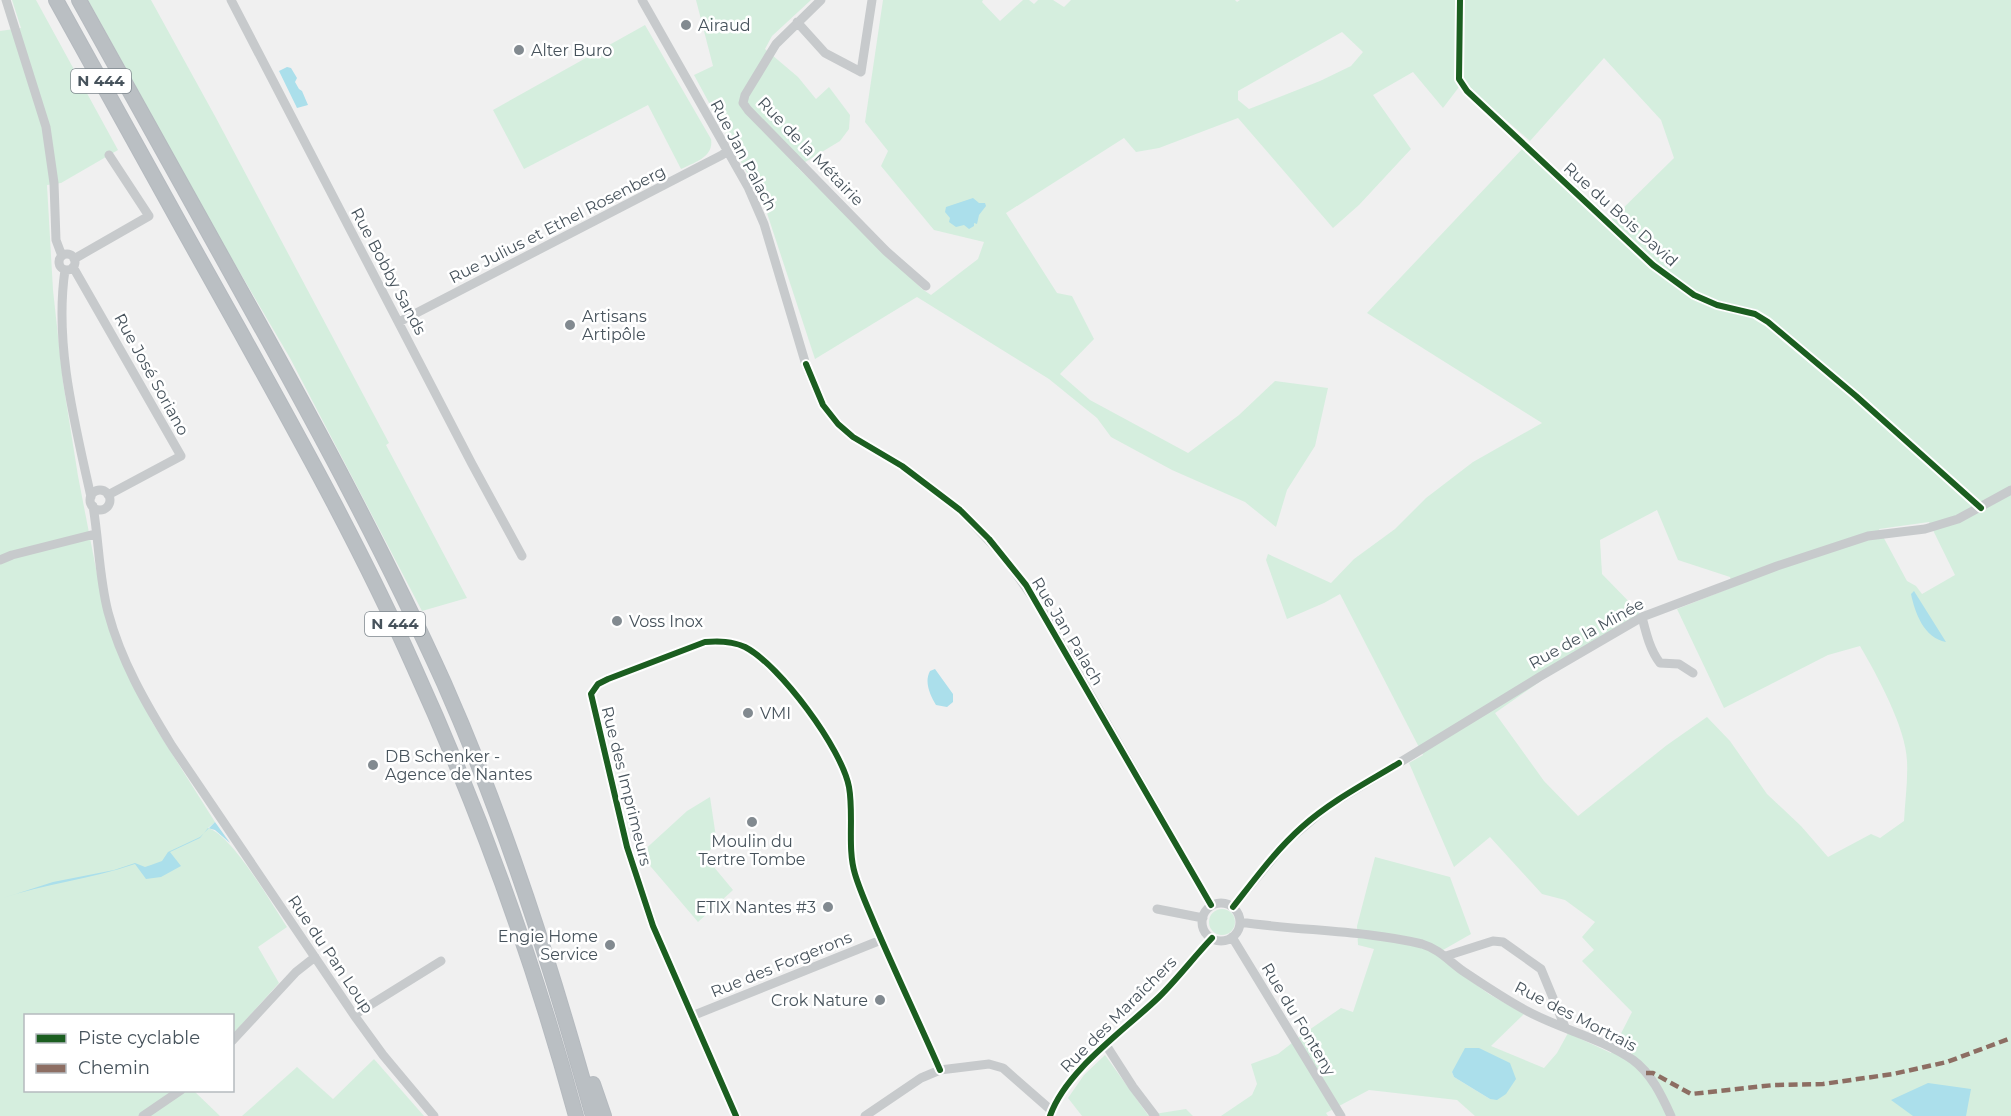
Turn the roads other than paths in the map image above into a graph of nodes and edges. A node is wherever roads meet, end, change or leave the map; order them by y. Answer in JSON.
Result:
{"nodes":[{"id":1,"x":6,"y":0,"type":"edge"},
{"id":2,"x":56,"y":0,"type":"edge"},
{"id":3,"x":79,"y":0,"type":"edge"},
{"id":4,"x":231,"y":0,"type":"edge"},
{"id":5,"x":642,"y":0,"type":"edge"},
{"id":6,"x":821,"y":0,"type":"edge"},
{"id":7,"x":872,"y":0,"type":"edge"},
{"id":8,"x":1460,"y":0,"type":"edge"},
{"id":9,"x":797,"y":22,"type":"junction"},
{"id":10,"x":727,"y":151,"type":"junction"},
{"id":11,"x":109,"y":154,"type":"dead end"},
{"id":12,"x":62,"y":256,"type":"junction"},
{"id":13,"x":71,"y":266,"type":"junction"},
{"id":14,"x":926,"y":286,"type":"dead end"},
{"id":15,"x":399,"y":322,"type":"junction"},
{"id":16,"x":83,"y":462,"type":"junction"},
{"id":17,"x":2011,"y":490,"type":"edge"},
{"id":18,"x":104,"y":493,"type":"junction"},
{"id":19,"x":92,"y":502,"type":"junction"},
{"id":20,"x":105,"y":508,"type":"junction"},
{"id":21,"x":1981,"y":508,"type":"junction"},
{"id":22,"x":95,"y":534,"type":"junction"},
{"id":23,"x":522,"y":556,"type":"dead end"},
{"id":24,"x":0,"y":560,"type":"edge"},
{"id":25,"x":1642,"y":617,"type":"junction"},
{"id":26,"x":1693,"y":673,"type":"dead end"},
{"id":27,"x":1211,"y":905,"type":"junction"},
{"id":28,"x":1233,"y":907,"type":"junction"},
{"id":29,"x":1157,"y":909,"type":"dead end"},
{"id":30,"x":1203,"y":918,"type":"junction"},
{"id":31,"x":1240,"y":922,"type":"junction"},
{"id":32,"x":1232,"y":937,"type":"junction"},
{"id":33,"x":1212,"y":938,"type":"junction"},
{"id":34,"x":881,"y":939,"type":"junction"},
{"id":35,"x":1446,"y":956,"type":"junction"},
{"id":36,"x":315,"y":957,"type":"junction"},
{"id":37,"x":441,"y":961,"type":"dead end"},
{"id":38,"x":354,"y":1015,"type":"junction"},
{"id":39,"x":565,"y":1016,"type":"junction"},
{"id":40,"x":692,"y":1016,"type":"junction"},
{"id":41,"x":1564,"y":1027,"type":"junction"},
{"id":42,"x":234,"y":1039,"type":"edge"},
{"id":43,"x":1106,"y":1045,"type":"junction"},
{"id":44,"x":940,"y":1070,"type":"junction"},
{"id":45,"x":178,"y":1092,"type":"edge"},
{"id":46,"x":1051,"y":1113,"type":"edge"},
{"id":47,"x":143,"y":1116,"type":"edge"},
{"id":48,"x":434,"y":1116,"type":"edge"},
{"id":49,"x":576,"y":1116,"type":"edge"},
{"id":50,"x":593,"y":1116,"type":"edge"},
{"id":51,"x":604,"y":1116,"type":"edge"},
{"id":52,"x":736,"y":1116,"type":"edge"},
{"id":53,"x":865,"y":1116,"type":"edge"},
{"id":54,"x":1155,"y":1116,"type":"edge"},
{"id":55,"x":1341,"y":1116,"type":"edge"},
{"id":56,"x":1671,"y":1116,"type":"edge"}],
"edges":[{"from":1,"to":12,"type":"street"},
{"from":2,"to":49,"type":"highway","number":"N 444"},
{"from":3,"to":39,"type":"highway","number":"N 444"},
{"from":4,"to":15,"type":"street","name":"Rue Bobby Sands"},
{"from":5,"to":10,"type":"street","name":"Rue Jan Palach"},
{"from":6,"to":9,"type":"street","name":"Rue de la Métairie"},
{"from":7,"to":9,"type":"street"},
{"from":8,"to":21,"type":"street","name":"Rue du Bois David"},
{"from":9,"to":14,"type":"street","name":"Rue de la Métairie"},
{"from":10,"to":15,"type":"street","name":"Rue Julius et Ethel Rosenberg"},
{"from":10,"to":27,"type":"street","name":"Rue Jan Palach"},
{"from":11,"to":13,"type":"street"},
{"from":12,"to":13,"type":"street"},
{"from":12,"to":13,"type":"street"},
{"from":13,"to":16,"type":"street","name":"Rue du Pan Loup"},
{"from":13,"to":18,"type":"street","name":"Rue José Soriano"},
{"from":15,"to":23,"type":"street","name":"Rue Bobby Sands"},
{"from":16,"to":18,"type":"street"},
{"from":16,"to":19,"type":"street","name":"Rue du Pan Loup"},
{"from":17,"to":21,"type":"street","name":"Rue de la Minée"},
{"from":18,"to":19,"type":"street"},
{"from":18,"to":20,"type":"street"},
{"from":19,"to":20,"type":"street"},
{"from":19,"to":22,"type":"street","name":"Rue du Pan Loup"},
{"from":20,"to":22,"type":"street"},
{"from":21,"to":25,"type":"street","name":"Rue de la Minée"},
{"from":22,"to":24,"type":"street"},
{"from":22,"to":36,"type":"street","name":"Rue du Pan Loup"},
{"from":25,"to":26,"type":"street"},
{"from":25,"to":28,"type":"street","name":"Rue de la Minée"},
{"from":27,"to":28,"type":"street"},
{"from":27,"to":30,"type":"street"},
{"from":28,"to":31,"type":"street"},
{"from":29,"to":30,"type":"street"},
{"from":30,"to":33,"type":"street"},
{"from":31,"to":32,"type":"street"},
{"from":31,"to":35,"type":"street","name":"Rue des Mortrais"},
{"from":32,"to":33,"type":"street"},
{"from":32,"to":55,"type":"street","name":"Rue du Fonteny"},
{"from":33,"to":43,"type":"street","name":"Rue des Maraîchers"},
{"from":34,"to":40,"type":"street","name":"Rue des Forgerons"},
{"from":34,"to":40,"type":"street","name":"Rue des Imprimeurs"},
{"from":34,"to":44,"type":"street","name":"Rue des Imprimeurs"},
{"from":35,"to":41,"type":"street","name":"Rue des Mortrais"},
{"from":35,"to":41,"type":"street"},
{"from":36,"to":38,"type":"street","name":"Rue du Pan Loup"},
{"from":36,"to":42,"type":"street"},
{"from":37,"to":38,"type":"street"},
{"from":38,"to":48,"type":"street","name":"Rue du Pan Loup"},
{"from":39,"to":50,"type":"highway","number":"N 444"},
{"from":39,"to":51,"type":"highway"},
{"from":40,"to":52,"type":"street","name":"Rue des Imprimeurs"},
{"from":41,"to":56,"type":"street","name":"Rue des Mortrais"},
{"from":43,"to":46,"type":"street","name":"Rue des Maraîchers"},
{"from":43,"to":54,"type":"street"},
{"from":44,"to":46,"type":"street"},
{"from":44,"to":53,"type":"street"},
{"from":45,"to":47,"type":"street"}]}
